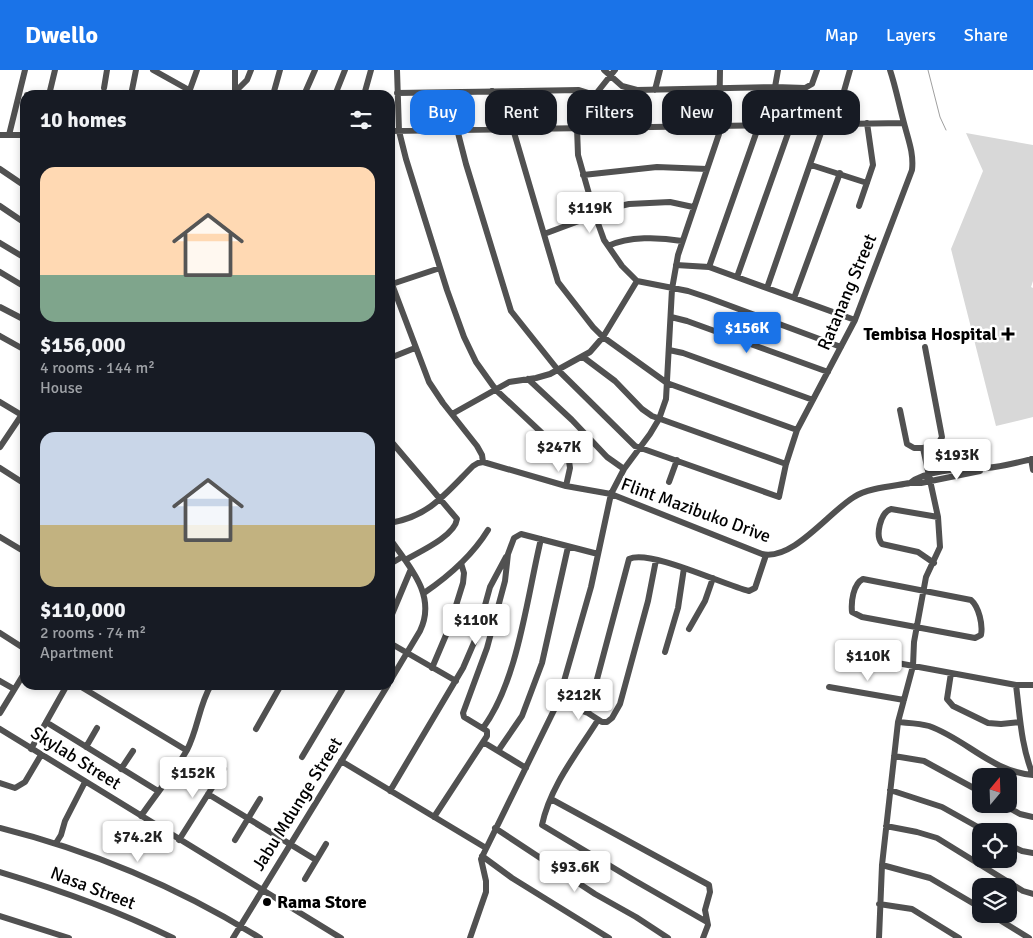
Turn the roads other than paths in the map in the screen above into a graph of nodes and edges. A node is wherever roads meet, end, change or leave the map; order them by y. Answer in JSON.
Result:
{"nodes":[{"id":1,"x":25,"y":70,"type":"edge"},
{"id":2,"x":55,"y":70,"type":"edge"},
{"id":3,"x":107,"y":70,"type":"edge"},
{"id":4,"x":136,"y":70,"type":"edge"},
{"id":5,"x":153,"y":70,"type":"edge"},
{"id":6,"x":197,"y":70,"type":"edge"},
{"id":7,"x":235,"y":70,"type":"edge"},
{"id":8,"x":251,"y":70,"type":"edge"},
{"id":9,"x":280,"y":70,"type":"edge"},
{"id":10,"x":314,"y":70,"type":"edge"},
{"id":11,"x":344,"y":70,"type":"edge"},
{"id":12,"x":371,"y":70,"type":"edge"},
{"id":13,"x":397,"y":70,"type":"edge"},
{"id":14,"x":604,"y":70,"type":"edge"},
{"id":15,"x":660,"y":70,"type":"edge"},
{"id":16,"x":720,"y":70,"type":"edge"},
{"id":17,"x":778,"y":70,"type":"edge"},
{"id":18,"x":816,"y":70,"type":"edge"},
{"id":19,"x":850,"y":70,"type":"edge"},
{"id":20,"x":890,"y":70,"type":"edge"},
{"id":21,"x":163,"y":73,"type":"edge"},
{"id":22,"x":612,"y":73,"type":"edge"},
{"id":23,"x":775,"y":87,"type":"junction"},
{"id":24,"x":104,"y":88,"type":"dead end"},
{"id":25,"x":720,"y":88,"type":"junction"},
{"id":26,"x":24,"y":90,"type":"edge"},
{"id":27,"x":51,"y":90,"type":"edge"},
{"id":28,"x":132,"y":90,"type":"edge"},
{"id":29,"x":184,"y":90,"type":"edge"},
{"id":30,"x":189,"y":90,"type":"edge"},
{"id":31,"x":235,"y":90,"type":"edge"},
{"id":32,"x":238,"y":90,"type":"edge"},
{"id":33,"x":274,"y":90,"type":"edge"},
{"id":34,"x":306,"y":90,"type":"edge"},
{"id":35,"x":337,"y":90,"type":"edge"},
{"id":36,"x":365,"y":90,"type":"edge"},
{"id":37,"x":599,"y":90,"type":"edge"},
{"id":38,"x":655,"y":90,"type":"junction"},
{"id":39,"x":844,"y":90,"type":"edge"},
{"id":40,"x":485,"y":91,"type":"edge"},
{"id":41,"x":397,"y":93,"type":"junction"},
{"id":42,"x":20,"y":106,"type":"edge"},
{"id":43,"x":860,"y":123,"type":"edge"},
{"id":44,"x":867,"y":123,"type":"junction"},
{"id":45,"x":904,"y":123,"type":"junction"},
{"id":46,"x":395,"y":131,"type":"edge"},
{"id":47,"x":399,"y":131,"type":"junction"},
{"id":48,"x":410,"y":131,"type":"edge"},
{"id":49,"x":0,"y":135,"type":"edge"},
{"id":50,"x":9,"y":135,"type":"junction"},
{"id":51,"x":20,"y":135,"type":"edge"},
{"id":52,"x":459,"y":135,"type":"edge"},
{"id":53,"x":515,"y":135,"type":"edge"},
{"id":54,"x":577,"y":135,"type":"edge"},
{"id":55,"x":718,"y":135,"type":"edge"},
{"id":56,"x":755,"y":135,"type":"edge"},
{"id":57,"x":787,"y":135,"type":"edge"},
{"id":58,"x":820,"y":135,"type":"edge"},
{"id":59,"x":811,"y":164,"type":"junction"},
{"id":60,"x":0,"y":169,"type":"edge"},
{"id":61,"x":707,"y":169,"type":"junction"},
{"id":62,"x":840,"y":173,"type":"junction"},
{"id":63,"x":583,"y":174,"type":"junction"},
{"id":64,"x":20,"y":183,"type":"edge"},
{"id":65,"x":867,"y":183,"type":"junction"},
{"id":66,"x":0,"y":206,"type":"edge"},
{"id":67,"x":859,"y":206,"type":"dead end"},
{"id":68,"x":694,"y":207,"type":"junction"},
{"id":69,"x":595,"y":215,"type":"junction"},
{"id":70,"x":20,"y":220,"type":"edge"},
{"id":71,"x":544,"y":234,"type":"junction"},
{"id":72,"x":682,"y":241,"type":"junction"},
{"id":73,"x":0,"y":243,"type":"edge"},
{"id":74,"x":608,"y":246,"type":"junction"},
{"id":75,"x":20,"y":255,"type":"edge"},
{"id":76,"x":676,"y":265,"type":"junction"},
{"id":77,"x":709,"y":267,"type":"junction"},
{"id":78,"x":440,"y":268,"type":"junction"},
{"id":79,"x":0,"y":272,"type":"edge"},
{"id":80,"x":737,"y":277,"type":"junction"},
{"id":81,"x":395,"y":280,"type":"edge"},
{"id":82,"x":637,"y":281,"type":"junction"},
{"id":83,"x":20,"y":285,"type":"edge"},
{"id":84,"x":767,"y":288,"type":"junction"},
{"id":85,"x":672,"y":289,"type":"junction"},
{"id":86,"x":395,"y":292,"type":"edge"},
{"id":87,"x":794,"y":298,"type":"junction"},
{"id":88,"x":0,"y":307,"type":"edge"},
{"id":89,"x":20,"y":317,"type":"edge"},
{"id":90,"x":671,"y":317,"type":"junction"},
{"id":91,"x":855,"y":320,"type":"junction"},
{"id":92,"x":0,"y":336,"type":"edge"},
{"id":93,"x":603,"y":337,"type":"junction"},
{"id":94,"x":20,"y":347,"type":"edge"},
{"id":95,"x":841,"y":347,"type":"junction"},
{"id":96,"x":924,"y":347,"type":"dead end"},
{"id":97,"x":415,"y":348,"type":"junction"},
{"id":98,"x":669,"y":350,"type":"junction"},
{"id":99,"x":395,"y":356,"type":"edge"},
{"id":100,"x":583,"y":357,"type":"junction"},
{"id":101,"x":558,"y":370,"type":"junction"},
{"id":102,"x":828,"y":372,"type":"junction"},
{"id":103,"x":528,"y":379,"type":"junction"},
{"id":104,"x":667,"y":383,"type":"junction"},
{"id":105,"x":496,"y":390,"type":"junction"},
{"id":106,"x":813,"y":400,"type":"junction"},
{"id":107,"x":0,"y":402,"type":"edge"},
{"id":108,"x":900,"y":410,"type":"dead end"},
{"id":109,"x":20,"y":412,"type":"edge"},
{"id":110,"x":452,"y":414,"type":"junction"},
{"id":111,"x":659,"y":419,"type":"junction"},
{"id":112,"x":20,"y":420,"type":"edge"},
{"id":113,"x":797,"y":430,"type":"junction"},
{"id":114,"x":395,"y":446,"type":"edge"},
{"id":115,"x":0,"y":447,"type":"edge"},
{"id":116,"x":640,"y":448,"type":"junction"},
{"id":117,"x":923,"y":448,"type":"junction"},
{"id":118,"x":1032,"y":459,"type":"edge"},
{"id":119,"x":677,"y":460,"type":"junction"},
{"id":120,"x":483,"y":462,"type":"junction"},
{"id":121,"x":786,"y":464,"type":"junction"},
{"id":122,"x":0,"y":468,"type":"edge"},
{"id":123,"x":624,"y":469,"type":"junction"},
{"id":124,"x":1033,"y":470,"type":"edge"},
{"id":125,"x":929,"y":478,"type":"junction"},
{"id":126,"x":20,"y":481,"type":"edge"},
{"id":127,"x":669,"y":482,"type":"dead end"},
{"id":128,"x":566,"y":486,"type":"junction"},
{"id":129,"x":610,"y":494,"type":"junction"},
{"id":130,"x":441,"y":500,"type":"junction"},
{"id":131,"x":938,"y":517,"type":"junction"},
{"id":132,"x":395,"y":521,"type":"edge"},
{"id":133,"x":488,"y":530,"type":"dead end"},
{"id":134,"x":0,"y":537,"type":"edge"},
{"id":135,"x":541,"y":539,"type":"junction"},
{"id":136,"x":395,"y":546,"type":"edge"},
{"id":137,"x":568,"y":546,"type":"junction"},
{"id":138,"x":20,"y":549,"type":"edge"},
{"id":139,"x":508,"y":554,"type":"junction"},
{"id":140,"x":598,"y":554,"type":"junction"},
{"id":141,"x":766,"y":554,"type":"junction"},
{"id":142,"x":404,"y":559,"type":"junction"},
{"id":143,"x":656,"y":560,"type":"junction"},
{"id":144,"x":395,"y":562,"type":"edge"},
{"id":145,"x":460,"y":563,"type":"junction"},
{"id":146,"x":934,"y":563,"type":"junction"},
{"id":147,"x":684,"y":568,"type":"junction"},
{"id":148,"x":411,"y":569,"type":"junction"},
{"id":149,"x":713,"y":578,"type":"junction"},
{"id":150,"x":922,"y":591,"type":"junction"},
{"id":151,"x":424,"y":593,"type":"junction"},
{"id":152,"x":395,"y":607,"type":"edge"},
{"id":153,"x":916,"y":627,"type":"junction"},
{"id":154,"x":689,"y":629,"type":"dead end"},
{"id":155,"x":0,"y":634,"type":"edge"},
{"id":156,"x":20,"y":646,"type":"edge"},
{"id":157,"x":395,"y":646,"type":"edge"},
{"id":158,"x":665,"y":652,"type":"dead end"},
{"id":159,"x":838,"y":652,"type":"dead end"},
{"id":160,"x":408,"y":653,"type":"junction"},
{"id":161,"x":913,"y":666,"type":"junction"},
{"id":162,"x":432,"y":668,"type":"junction"},
{"id":163,"x":395,"y":673,"type":"edge"},
{"id":164,"x":951,"y":673,"type":"junction"},
{"id":165,"x":20,"y":680,"type":"edge"},
{"id":166,"x":0,"y":681,"type":"edge"},
{"id":167,"x":456,"y":681,"type":"junction"},
{"id":168,"x":1016,"y":685,"type":"junction"},
{"id":169,"x":1033,"y":685,"type":"edge"},
{"id":170,"x":830,"y":687,"type":"dead end"},
{"id":171,"x":14,"y":689,"type":"junction"},
{"id":172,"x":64,"y":690,"type":"edge"},
{"id":173,"x":86,"y":690,"type":"edge"},
{"id":174,"x":208,"y":690,"type":"edge"},
{"id":175,"x":279,"y":690,"type":"edge"},
{"id":176,"x":342,"y":690,"type":"edge"},
{"id":177,"x":385,"y":690,"type":"edge"},
{"id":178,"x":904,"y":700,"type":"junction"},
{"id":179,"x":558,"y":702,"type":"junction"},
{"id":180,"x":0,"y":712,"type":"edge"},
{"id":181,"x":588,"y":713,"type":"junction"},
{"id":182,"x":598,"y":720,"type":"junction"},
{"id":183,"x":46,"y":722,"type":"junction"},
{"id":184,"x":898,"y":722,"type":"junction"},
{"id":185,"x":1020,"y":722,"type":"junction"},
{"id":186,"x":97,"y":728,"type":"dead end"},
{"id":187,"x":483,"y":728,"type":"junction"},
{"id":188,"x":0,"y":729,"type":"edge"},
{"id":189,"x":256,"y":729,"type":"dead end"},
{"id":190,"x":483,"y":742,"type":"junction"},
{"id":191,"x":86,"y":746,"type":"junction"},
{"id":192,"x":31,"y":749,"type":"junction"},
{"id":193,"x":186,"y":750,"type":"junction"},
{"id":194,"x":132,"y":751,"type":"dead end"},
{"id":195,"x":498,"y":751,"type":"junction"},
{"id":196,"x":41,"y":755,"type":"junction"},
{"id":197,"x":894,"y":756,"type":"junction"},
{"id":198,"x":302,"y":757,"type":"dead end"},
{"id":199,"x":341,"y":761,"type":"junction"},
{"id":200,"x":526,"y":768,"type":"junction"},
{"id":201,"x":122,"y":769,"type":"junction"},
{"id":202,"x":224,"y":769,"type":"dead end"},
{"id":203,"x":1033,"y":775,"type":"edge"},
{"id":204,"x":85,"y":782,"type":"junction"},
{"id":205,"x":0,"y":784,"type":"edge"},
{"id":206,"x":972,"y":787,"type":"edge"},
{"id":207,"x":890,"y":790,"type":"junction"},
{"id":208,"x":158,"y":791,"type":"junction"},
{"id":209,"x":390,"y":791,"type":"junction"},
{"id":210,"x":208,"y":794,"type":"junction"},
{"id":211,"x":260,"y":799,"type":"dead end"},
{"id":212,"x":551,"y":799,"type":"junction"},
{"id":213,"x":1017,"y":812,"type":"edge"},
{"id":214,"x":141,"y":816,"type":"junction"},
{"id":215,"x":434,"y":817,"type":"junction"},
{"id":216,"x":1033,"y":817,"type":"edge"},
{"id":217,"x":248,"y":819,"type":"junction"},
{"id":218,"x":972,"y":824,"type":"edge"},
{"id":219,"x":886,"y":826,"type":"junction"},
{"id":220,"x":0,"y":828,"type":"edge"},
{"id":221,"x":495,"y":828,"type":"junction"},
{"id":222,"x":179,"y":840,"type":"junction"},
{"id":223,"x":235,"y":840,"type":"dead end"},
{"id":224,"x":56,"y":843,"type":"junction"},
{"id":225,"x":290,"y":844,"type":"junction"},
{"id":226,"x":326,"y":844,"type":"dead end"},
{"id":227,"x":486,"y":848,"type":"junction"},
{"id":228,"x":1017,"y":849,"type":"edge"},
{"id":229,"x":1033,"y":853,"type":"edge"},
{"id":230,"x":482,"y":856,"type":"junction"},
{"id":231,"x":316,"y":860,"type":"junction"},
{"id":232,"x":882,"y":865,"type":"junction"},
{"id":233,"x":0,"y":872,"type":"edge"},
{"id":234,"x":305,"y":879,"type":"dead end"},
{"id":235,"x":262,"y":890,"type":"junction"},
{"id":236,"x":1033,"y":894,"type":"edge"},
{"id":237,"x":972,"y":903,"type":"edge"},
{"id":238,"x":880,"y":904,"type":"junction"},
{"id":239,"x":0,"y":916,"type":"edge"},
{"id":240,"x":707,"y":922,"type":"junction"},
{"id":241,"x":1005,"y":923,"type":"edge"},
{"id":242,"x":240,"y":926,"type":"junction"},
{"id":243,"x":66,"y":937,"type":"edge"},
{"id":244,"x":172,"y":938,"type":"edge"},
{"id":245,"x":233,"y":938,"type":"edge"},
{"id":246,"x":260,"y":938,"type":"edge"},
{"id":247,"x":341,"y":938,"type":"edge"},
{"id":248,"x":470,"y":938,"type":"edge"},
{"id":249,"x":609,"y":938,"type":"edge"},
{"id":250,"x":668,"y":938,"type":"edge"},
{"id":251,"x":703,"y":938,"type":"edge"},
{"id":252,"x":879,"y":938,"type":"edge"},
{"id":253,"x":959,"y":938,"type":"edge"},
{"id":254,"x":1029,"y":938,"type":"edge"}],
"edges":[{"from":1,"to":26,"type":"street"},
{"from":2,"to":27,"type":"street"},
{"from":3,"to":24,"type":"street"},
{"from":4,"to":28,"type":"street"},
{"from":5,"to":21,"type":"street"},
{"from":6,"to":30,"type":"street"},
{"from":7,"to":31,"type":"street"},
{"from":8,"to":32,"type":"street"},
{"from":9,"to":33,"type":"street"},
{"from":10,"to":34,"type":"street"},
{"from":11,"to":35,"type":"street"},
{"from":12,"to":36,"type":"street"},
{"from":13,"to":41,"type":"street"},
{"from":14,"to":22,"type":"street"},
{"from":15,"to":38,"type":"street"},
{"from":16,"to":25,"type":"street"},
{"from":17,"to":23,"type":"street"},
{"from":18,"to":23,"type":"street"},
{"from":19,"to":39,"type":"street"},
{"from":20,"to":45,"type":"street","name":"Ratanang Street"},
{"from":21,"to":29,"type":"street"},
{"from":22,"to":37,"type":"street"},
{"from":22,"to":38,"type":"street"},
{"from":23,"to":25,"type":"street"},
{"from":25,"to":38,"type":"street"},
{"from":40,"to":41,"type":"street"},
{"from":41,"to":47,"type":"street"},
{"from":42,"to":50,"type":"street"},
{"from":43,"to":44,"type":"street"},
{"from":44,"to":45,"type":"street"},
{"from":44,"to":65,"type":"street"},
{"from":45,"to":91,"type":"street","name":"Ratanang Street"},
{"from":46,"to":47,"type":"street"},
{"from":47,"to":48,"type":"street"},
{"from":47,"to":78,"type":"street"},
{"from":49,"to":50,"type":"street"},
{"from":50,"to":51,"type":"street"},
{"from":52,"to":101,"type":"street"},
{"from":53,"to":71,"type":"street"},
{"from":54,"to":63,"type":"street"},
{"from":55,"to":61,"type":"street"},
{"from":56,"to":77,"type":"street"},
{"from":57,"to":80,"type":"street"},
{"from":58,"to":59,"type":"street"},
{"from":59,"to":62,"type":"street"},
{"from":59,"to":84,"type":"street"},
{"from":60,"to":64,"type":"street"},
{"from":61,"to":63,"type":"street"},
{"from":61,"to":68,"type":"street"},
{"from":62,"to":65,"type":"street"},
{"from":62,"to":87,"type":"street"},
{"from":63,"to":69,"type":"street"},
{"from":65,"to":67,"type":"street"},
{"from":66,"to":70,"type":"street"},
{"from":68,"to":69,"type":"street"},
{"from":68,"to":72,"type":"street"},
{"from":69,"to":71,"type":"street"},
{"from":69,"to":74,"type":"street"},
{"from":71,"to":93,"type":"street"},
{"from":72,"to":74,"type":"street"},
{"from":72,"to":76,"type":"street"},
{"from":73,"to":75,"type":"street"},
{"from":74,"to":82,"type":"street"},
{"from":76,"to":77,"type":"street"},
{"from":76,"to":85,"type":"street"},
{"from":77,"to":80,"type":"street"},
{"from":78,"to":81,"type":"street"},
{"from":78,"to":105,"type":"street"},
{"from":79,"to":83,"type":"street"},
{"from":80,"to":84,"type":"street"},
{"from":82,"to":85,"type":"street"},
{"from":82,"to":93,"type":"street"},
{"from":84,"to":87,"type":"street"},
{"from":85,"to":90,"type":"street"},
{"from":85,"to":95,"type":"street"},
{"from":86,"to":97,"type":"street"},
{"from":87,"to":91,"type":"street"},
{"from":88,"to":89,"type":"street"},
{"from":90,"to":98,"type":"street"},
{"from":90,"to":102,"type":"street"},
{"from":91,"to":95,"type":"street","name":"Ratanang Street"},
{"from":92,"to":94,"type":"street"},
{"from":93,"to":100,"type":"street"},
{"from":93,"to":104,"type":"street"},
{"from":95,"to":102,"type":"street","name":"Ratanang Street"},
{"from":96,"to":117,"type":"street"},
{"from":97,"to":99,"type":"street"},
{"from":97,"to":110,"type":"street"},
{"from":98,"to":104,"type":"street"},
{"from":98,"to":106,"type":"street"},
{"from":100,"to":101,"type":"street"},
{"from":100,"to":111,"type":"street"},
{"from":101,"to":103,"type":"street"},
{"from":101,"to":116,"type":"street"},
{"from":102,"to":106,"type":"street","name":"Ratanang Street"},
{"from":103,"to":105,"type":"street"},
{"from":103,"to":123,"type":"street"},
{"from":104,"to":111,"type":"street"},
{"from":104,"to":113,"type":"street"},
{"from":105,"to":110,"type":"street"},
{"from":105,"to":128,"type":"street"},
{"from":106,"to":113,"type":"street","name":"Ratanang Street"},
{"from":107,"to":109,"type":"street"},
{"from":108,"to":117,"type":"street"},
{"from":110,"to":120,"type":"street"},
{"from":111,"to":116,"type":"street"},
{"from":111,"to":121,"type":"street"},
{"from":112,"to":115,"type":"street"},
{"from":113,"to":121,"type":"street","name":"Ratanang Street"},
{"from":114,"to":130,"type":"street"},
{"from":116,"to":119,"type":"street"},
{"from":116,"to":123,"type":"street"},
{"from":117,"to":125,"type":"street"},
{"from":118,"to":124,"type":"street"},
{"from":118,"to":125,"type":"street","name":"Flint Mazibuko Drive"},
{"from":119,"to":121,"type":"street","name":"Ratanang Street"},
{"from":119,"to":127,"type":"street"},
{"from":120,"to":128,"type":"street","name":"Flint Mazibuko Drive"},
{"from":120,"to":130,"type":"street"},
{"from":122,"to":126,"type":"street"},
{"from":123,"to":129,"type":"street"},
{"from":125,"to":131,"type":"street"},
{"from":125,"to":141,"type":"street","name":"Flint Mazibuko Drive"},
{"from":128,"to":129,"type":"street","name":"Flint Mazibuko Drive"},
{"from":129,"to":140,"type":"street"},
{"from":129,"to":141,"type":"street","name":"Flint Mazibuko Drive"},
{"from":130,"to":132,"type":"street"},
{"from":130,"to":142,"type":"street"},
{"from":131,"to":146,"type":"street"},
{"from":131,"to":146,"type":"street"},
{"from":133,"to":145,"type":"street"},
{"from":134,"to":138,"type":"street"},
{"from":135,"to":137,"type":"street"},
{"from":135,"to":139,"type":"street"},
{"from":135,"to":187,"type":"street"},
{"from":136,"to":142,"type":"street"},
{"from":137,"to":140,"type":"street"},
{"from":137,"to":195,"type":"street"},
{"from":139,"to":167,"type":"street"},
{"from":139,"to":187,"type":"street"},
{"from":140,"to":179,"type":"street"},
{"from":141,"to":149,"type":"street"},
{"from":142,"to":144,"type":"street"},
{"from":142,"to":148,"type":"street"},
{"from":143,"to":147,"type":"street"},
{"from":143,"to":181,"type":"street"},
{"from":143,"to":182,"type":"street"},
{"from":145,"to":151,"type":"street"},
{"from":145,"to":162,"type":"street"},
{"from":146,"to":150,"type":"street"},
{"from":147,"to":149,"type":"street"},
{"from":147,"to":158,"type":"street"},
{"from":148,"to":151,"type":"street"},
{"from":148,"to":152,"type":"street"},
{"from":149,"to":154,"type":"street"},
{"from":150,"to":153,"type":"street"},
{"from":150,"to":153,"type":"street"},
{"from":150,"to":153,"type":"street"},
{"from":151,"to":160,"type":"street"},
{"from":153,"to":161,"type":"street"},
{"from":155,"to":156,"type":"street"},
{"from":157,"to":160,"type":"street"},
{"from":159,"to":161,"type":"street"},
{"from":160,"to":162,"type":"street"},
{"from":160,"to":163,"type":"street"},
{"from":161,"to":164,"type":"street"},
{"from":161,"to":178,"type":"street"},
{"from":162,"to":167,"type":"street"},
{"from":164,"to":168,"type":"street"},
{"from":164,"to":185,"type":"street"},
{"from":165,"to":171,"type":"street"},
{"from":166,"to":171,"type":"street"},
{"from":167,"to":209,"type":"street"},
{"from":168,"to":169,"type":"street"},
{"from":168,"to":185,"type":"street"},
{"from":170,"to":178,"type":"street"},
{"from":171,"to":180,"type":"street"},
{"from":172,"to":183,"type":"street"},
{"from":173,"to":193,"type":"street"},
{"from":174,"to":193,"type":"street"},
{"from":175,"to":189,"type":"street"},
{"from":176,"to":198,"type":"street"},
{"from":177,"to":199,"type":"street","name":"Jabu Mdunge Street"},
{"from":178,"to":184,"type":"street"},
{"from":179,"to":181,"type":"street"},
{"from":179,"to":200,"type":"street"},
{"from":181,"to":182,"type":"street"},
{"from":182,"to":212,"type":"street"},
{"from":183,"to":191,"type":"street"},
{"from":183,"to":192,"type":"street"},
{"from":184,"to":197,"type":"street"},
{"from":184,"to":203,"type":"street"},
{"from":185,"to":203,"type":"street"},
{"from":186,"to":191,"type":"street"},
{"from":187,"to":190,"type":"street"},
{"from":188,"to":192,"type":"street","name":"Skylab Street"},
{"from":190,"to":195,"type":"street"},
{"from":190,"to":215,"type":"street"},
{"from":191,"to":201,"type":"street"},
{"from":192,"to":196,"type":"street","name":"Skylab Street"},
{"from":193,"to":208,"type":"street"},
{"from":194,"to":201,"type":"street"},
{"from":195,"to":200,"type":"street"},
{"from":196,"to":204,"type":"street","name":"Skylab Street"},
{"from":196,"to":205,"type":"street"},
{"from":197,"to":206,"type":"street"},
{"from":197,"to":207,"type":"street"},
{"from":199,"to":209,"type":"street"},
{"from":199,"to":225,"type":"street","name":"Jabu Mdunge Street"},
{"from":200,"to":221,"type":"street"},
{"from":201,"to":208,"type":"street"},
{"from":202,"to":210,"type":"street"},
{"from":204,"to":214,"type":"street","name":"Skylab Street"},
{"from":204,"to":224,"type":"street"},
{"from":207,"to":218,"type":"street"},
{"from":207,"to":219,"type":"street"},
{"from":208,"to":214,"type":"street"},
{"from":209,"to":215,"type":"street"},
{"from":210,"to":217,"type":"street"},
{"from":210,"to":222,"type":"street"},
{"from":211,"to":217,"type":"street"},
{"from":212,"to":240,"type":"street"},
{"from":212,"to":240,"type":"street"},
{"from":213,"to":216,"type":"street"},
{"from":214,"to":222,"type":"street","name":"Skylab Street"},
{"from":215,"to":227,"type":"street"},
{"from":217,"to":223,"type":"street"},
{"from":217,"to":225,"type":"street"},
{"from":219,"to":232,"type":"street"},
{"from":219,"to":236,"type":"street"},
{"from":220,"to":224,"type":"street"},
{"from":221,"to":227,"type":"street"},
{"from":221,"to":250,"type":"street"},
{"from":222,"to":235,"type":"street","name":"Skylab Street"},
{"from":224,"to":242,"type":"street"},
{"from":225,"to":231,"type":"street"},
{"from":225,"to":235,"type":"street","name":"Jabu Mdunge Street"},
{"from":226,"to":231,"type":"street"},
{"from":227,"to":230,"type":"street"},
{"from":228,"to":229,"type":"street"},
{"from":230,"to":248,"type":"street"},
{"from":230,"to":249,"type":"street"},
{"from":231,"to":234,"type":"street"},
{"from":232,"to":237,"type":"street"},
{"from":232,"to":238,"type":"street"},
{"from":233,"to":244,"type":"street","name":"Nasa Street"},
{"from":235,"to":242,"type":"street","name":"Jabu Mdunge Street"},
{"from":235,"to":247,"type":"street","name":"Skylab Street"},
{"from":238,"to":252,"type":"street"},
{"from":238,"to":253,"type":"street"},
{"from":239,"to":243,"type":"street"},
{"from":240,"to":251,"type":"street"},
{"from":241,"to":254,"type":"street"},
{"from":242,"to":245,"type":"street","name":"Jabu Mdunge Street"},
{"from":242,"to":246,"type":"street"}]}
